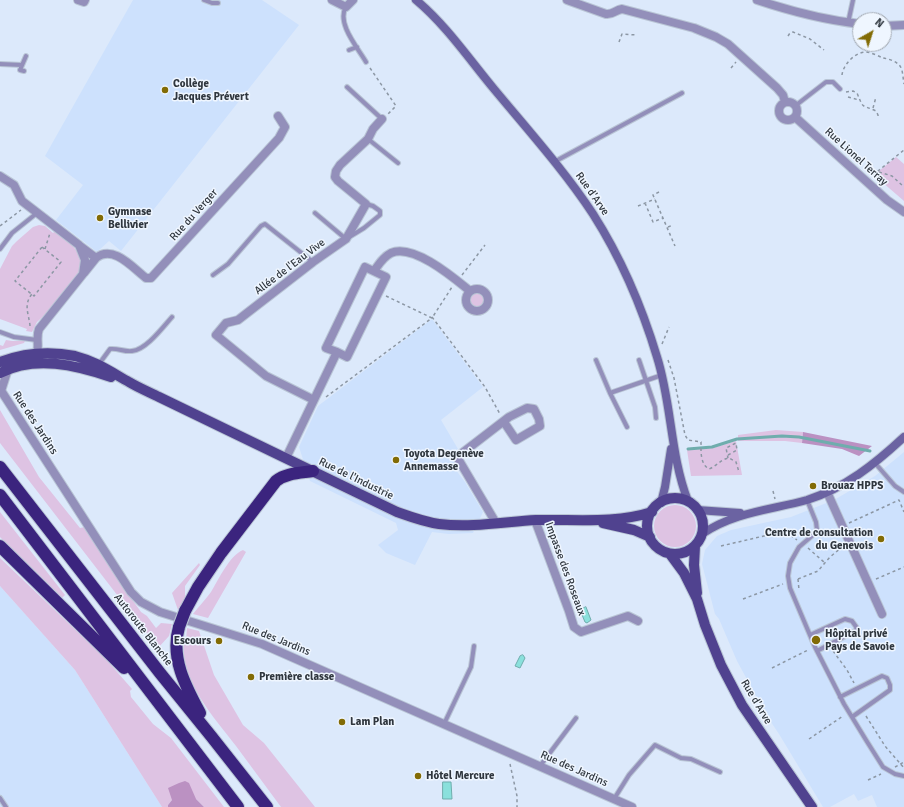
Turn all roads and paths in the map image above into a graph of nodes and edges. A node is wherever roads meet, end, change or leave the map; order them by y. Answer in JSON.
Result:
{"nodes":[{"id":1,"x":78,"y":0,"type":"edge"},
{"id":2,"x":85,"y":0,"type":"edge"},
{"id":3,"x":204,"y":0,"type":"edge"},
{"id":4,"x":332,"y":0,"type":"edge"},
{"id":5,"x":353,"y":0,"type":"edge"},
{"id":6,"x":416,"y":0,"type":"edge"},
{"id":7,"x":567,"y":0,"type":"edge"},
{"id":8,"x":757,"y":0,"type":"edge"},
{"id":9,"x":853,"y":0,"type":"edge"},
{"id":10,"x":218,"y":3,"type":"dead end"},
{"id":11,"x":346,"y":7,"type":"junction"},
{"id":12,"x":848,"y":23,"type":"junction"},
{"id":13,"x":852,"y":23,"type":"edge"},
{"id":14,"x":904,"y":25,"type":"edge"},
{"id":15,"x":892,"y":26,"type":"edge"},
{"id":16,"x":637,"y":35,"type":"dead end"},
{"id":17,"x":788,"y":36,"type":"dead end"},
{"id":18,"x":619,"y":42,"type":"dead end"},
{"id":19,"x":357,"y":47,"type":"junction"},
{"id":20,"x":349,"y":50,"type":"dead end"},
{"id":21,"x":824,"y":50,"type":"dead end"},
{"id":22,"x":26,"y":56,"type":"dead end"},
{"id":23,"x":366,"y":62,"type":"joint"},
{"id":24,"x":0,"y":64,"type":"edge"},
{"id":25,"x":22,"y":65,"type":"junction"},
{"id":26,"x":24,"y":71,"type":"dead end"},
{"id":27,"x":842,"y":75,"type":"dead end"},
{"id":28,"x":904,"y":84,"type":"edge"},
{"id":29,"x":347,"y":87,"type":"dead end"},
{"id":30,"x":840,"y":89,"type":"dead end"},
{"id":31,"x":844,"y":92,"type":"dead end"},
{"id":32,"x":682,"y":94,"type":"dead end"},
{"id":33,"x":848,"y":97,"type":"dead end"},
{"id":34,"x":876,"y":97,"type":"dead end"},
{"id":35,"x":859,"y":100,"type":"junction"},
{"id":36,"x":785,"y":102,"type":"junction"},
{"id":37,"x":795,"y":106,"type":"junction"},
{"id":38,"x":873,"y":109,"type":"junction"},
{"id":39,"x":278,"y":116,"type":"dead end"},
{"id":40,"x":795,"y":117,"type":"junction"},
{"id":41,"x":382,"y":119,"type":"junction"},
{"id":42,"x":878,"y":119,"type":"dead end"},
{"id":43,"x":368,"y":139,"type":"junction"},
{"id":44,"x":904,"y":150,"type":"edge"},
{"id":45,"x":554,"y":162,"type":"junction"},
{"id":46,"x":398,"y":163,"type":"dead end"},
{"id":47,"x":878,"y":172,"type":"junction"},
{"id":48,"x":0,"y":176,"type":"edge"},
{"id":49,"x":866,"y":181,"type":"junction"},
{"id":50,"x":904,"y":187,"type":"edge"},
{"id":51,"x":659,"y":192,"type":"dead end"},
{"id":52,"x":655,"y":198,"type":"junction"},
{"id":53,"x":645,"y":203,"type":"junction"},
{"id":54,"x":366,"y":204,"type":"junction"},
{"id":55,"x":27,"y":205,"type":"junction"},
{"id":56,"x":638,"y":206,"type":"dead end"},
{"id":57,"x":904,"y":212,"type":"edge"},
{"id":58,"x":37,"y":213,"type":"junction"},
{"id":59,"x":315,"y":213,"type":"dead end"},
{"id":60,"x":663,"y":218,"type":"junction"},
{"id":61,"x":51,"y":224,"type":"junction"},
{"id":62,"x":673,"y":225,"type":"dead end"},
{"id":63,"x":0,"y":226,"type":"edge"},
{"id":64,"x":667,"y":228,"type":"junction"},
{"id":65,"x":346,"y":238,"type":"junction"},
{"id":66,"x":485,"y":244,"type":"dead end"},
{"id":67,"x":79,"y":245,"type":"junction"},
{"id":68,"x":675,"y":246,"type":"dead end"},
{"id":69,"x":0,"y":249,"type":"edge"},
{"id":70,"x":45,"y":249,"type":"junction"},
{"id":71,"x":96,"y":258,"type":"junction"},
{"id":72,"x":313,"y":262,"type":"junction"},
{"id":73,"x":374,"y":271,"type":"junction"},
{"id":74,"x":83,"y":274,"type":"junction"},
{"id":75,"x":213,"y":275,"type":"dead end"},
{"id":76,"x":457,"y":281,"type":"junction"},
{"id":77,"x":470,"y":291,"type":"dead end"},
{"id":78,"x":378,"y":292,"type":"junction"},
{"id":79,"x":32,"y":294,"type":"junction"},
{"id":80,"x":172,"y":317,"type":"dead end"},
{"id":81,"x":432,"y":318,"type":"junction"},
{"id":82,"x":669,"y":327,"type":"dead end"},
{"id":83,"x":0,"y":332,"type":"edge"},
{"id":84,"x":27,"y":339,"type":"junction"},
{"id":85,"x":38,"y":346,"type":"junction"},
{"id":86,"x":664,"y":350,"type":"dead end"},
{"id":87,"x":337,"y":352,"type":"junction"},
{"id":88,"x":667,"y":357,"type":"dead end"},
{"id":89,"x":596,"y":360,"type":"dead end"},
{"id":90,"x":638,"y":360,"type":"dead end"},
{"id":91,"x":32,"y":364,"type":"junction"},
{"id":92,"x":3,"y":368,"type":"edge"},
{"id":93,"x":98,"y":368,"type":"junction"},
{"id":94,"x":662,"y":374,"type":"junction"},
{"id":95,"x":646,"y":380,"type":"junction"},
{"id":96,"x":0,"y":390,"type":"edge"},
{"id":97,"x":610,"y":393,"type":"junction"},
{"id":98,"x":314,"y":400,"type":"junction"},
{"id":99,"x":656,"y":418,"type":"dead end"},
{"id":100,"x":504,"y":422,"type":"junction"},
{"id":101,"x":627,"y":427,"type":"dead end"},
{"id":102,"x":904,"y":437,"type":"edge"},
{"id":103,"x":672,"y":442,"type":"junction"},
{"id":104,"x":728,"y":455,"type":"junction"},
{"id":105,"x":286,"y":458,"type":"junction"},
{"id":106,"x":728,"y":458,"type":"junction"},
{"id":107,"x":875,"y":463,"type":"junction"},
{"id":108,"x":0,"y":467,"type":"edge"},
{"id":109,"x":313,"y":471,"type":"junction"},
{"id":110,"x":739,"y":472,"type":"dead end"},
{"id":111,"x":826,"y":492,"type":"junction"},
{"id":112,"x":904,"y":492,"type":"edge"},
{"id":113,"x":0,"y":495,"type":"edge"},
{"id":114,"x":807,"y":500,"type":"junction"},
{"id":115,"x":688,"y":501,"type":"junction"},
{"id":116,"x":661,"y":503,"type":"junction"},
{"id":117,"x":697,"y":510,"type":"junction"},
{"id":118,"x":652,"y":512,"type":"junction"},
{"id":119,"x":904,"y":512,"type":"edge"},
{"id":120,"x":745,"y":514,"type":"junction"},
{"id":121,"x":535,"y":520,"type":"junction"},
{"id":122,"x":589,"y":520,"type":"junction"},
{"id":123,"x":496,"y":523,"type":"junction"},
{"id":124,"x":842,"y":526,"type":"junction"},
{"id":125,"x":702,"y":534,"type":"junction"},
{"id":126,"x":650,"y":537,"type":"junction"},
{"id":127,"x":850,"y":543,"type":"junction"},
{"id":128,"x":803,"y":544,"type":"junction"},
{"id":129,"x":0,"y":546,"type":"edge"},
{"id":130,"x":695,"y":546,"type":"junction"},
{"id":131,"x":721,"y":546,"type":"dead end"},
{"id":132,"x":670,"y":554,"type":"junction"},
{"id":133,"x":825,"y":563,"type":"junction"},
{"id":134,"x":904,"y":567,"type":"edge"},
{"id":135,"x":798,"y":579,"type":"junction"},
{"id":136,"x":788,"y":582,"type":"junction"},
{"id":137,"x":868,"y":583,"type":"junction"},
{"id":138,"x":800,"y":594,"type":"dead end"},
{"id":139,"x":697,"y":599,"type":"junction"},
{"id":140,"x":744,"y":599,"type":"dead end"},
{"id":141,"x":882,"y":614,"type":"dead end"},
{"id":142,"x":638,"y":621,"type":"dead end"},
{"id":143,"x":810,"y":635,"type":"junction"},
{"id":144,"x":828,"y":645,"type":"junction"},
{"id":145,"x":474,"y":646,"type":"dead end"},
{"id":146,"x":817,"y":651,"type":"junction"},
{"id":147,"x":857,"y":689,"type":"junction"},
{"id":148,"x":840,"y":696,"type":"junction"},
{"id":149,"x":863,"y":709,"type":"junction"},
{"id":150,"x":168,"y":716,"type":"junction"},
{"id":151,"x":852,"y":717,"type":"junction"},
{"id":152,"x":576,"y":718,"type":"dead end"},
{"id":153,"x":444,"y":724,"type":"junction"},
{"id":154,"x":212,"y":736,"type":"junction"},
{"id":155,"x":508,"y":752,"type":"junction"},
{"id":156,"x":904,"y":762,"type":"edge"},
{"id":157,"x":901,"y":764,"type":"junction"},
{"id":158,"x":540,"y":766,"type":"junction"},
{"id":159,"x":904,"y":768,"type":"edge"},
{"id":160,"x":720,"y":772,"type":"dead end"},
{"id":161,"x":904,"y":776,"type":"edge"},
{"id":162,"x":0,"y":798,"type":"edge"},
{"id":163,"x":614,"y":799,"type":"junction"},
{"id":164,"x":6,"y":807,"type":"edge"},
{"id":165,"x":238,"y":807,"type":"edge"},
{"id":166,"x":267,"y":807,"type":"edge"},
{"id":167,"x":517,"y":807,"type":"edge"},
{"id":168,"x":632,"y":807,"type":"edge"},
{"id":169,"x":812,"y":807,"type":"edge"}],
"edges":[{"from":1,"to":2,"type":"street"},
{"from":3,"to":10,"type":"lane"},
{"from":4,"to":11,"type":"street"},
{"from":5,"to":11,"type":"street"},
{"from":6,"to":45,"type":"main road","name":"Rue d'Arve"},
{"from":7,"to":36,"type":"street"},
{"from":8,"to":12,"type":"street"},
{"from":9,"to":12,"type":"lane"},
{"from":11,"to":19,"type":"lane"},
{"from":12,"to":13,"type":"street"},
{"from":14,"to":15,"type":"street"},
{"from":16,"to":18,"type":"path"},
{"from":17,"to":21,"type":"path"},
{"from":19,"to":20,"type":"lane"},
{"from":19,"to":23,"type":"lane"},
{"from":22,"to":25,"type":"lane"},
{"from":23,"to":41,"type":"path"},
{"from":24,"to":25,"type":"lane"},
{"from":25,"to":26,"type":"lane"},
{"from":27,"to":28,"type":"path"},
{"from":29,"to":41,"type":"lane"},
{"from":30,"to":37,"type":"lane"},
{"from":31,"to":35,"type":"path"},
{"from":32,"to":45,"type":"lane"},
{"from":33,"to":35,"type":"path"},
{"from":34,"to":38,"type":"path"},
{"from":35,"to":38,"type":"path"},
{"from":36,"to":37,"type":"street"},
{"from":36,"to":40,"type":"street","name":"Rue Lionel Terray"},
{"from":37,"to":40,"type":"street"},
{"from":38,"to":42,"type":"path"},
{"from":39,"to":71,"type":"street","name":"Rue du Verger"},
{"from":40,"to":49,"type":"street","name":"Rue Lionel Terray"},
{"from":41,"to":43,"type":"street"},
{"from":43,"to":46,"type":"lane"},
{"from":43,"to":54,"type":"street"},
{"from":44,"to":47,"type":"path"},
{"from":45,"to":94,"type":"main road","name":"Rue d'Arve"},
{"from":47,"to":49,"type":"path"},
{"from":47,"to":50,"type":"path"},
{"from":48,"to":55,"type":"street"},
{"from":49,"to":57,"type":"street","name":"Rue Lionel Terray"},
{"from":51,"to":52,"type":"path"},
{"from":52,"to":53,"type":"path"},
{"from":52,"to":60,"type":"path"},
{"from":53,"to":56,"type":"path"},
{"from":53,"to":60,"type":"path"},
{"from":54,"to":65,"type":"street","name":"Allée de l'Eau Vive"},
{"from":54,"to":65,"type":"lane"},
{"from":55,"to":58,"type":"street"},
{"from":55,"to":63,"type":"path"},
{"from":58,"to":61,"type":"street"},
{"from":58,"to":69,"type":"lane"},
{"from":59,"to":65,"type":"lane"},
{"from":60,"to":64,"type":"path"},
{"from":61,"to":67,"type":"street"},
{"from":61,"to":70,"type":"path"},
{"from":62,"to":64,"type":"path"},
{"from":64,"to":68,"type":"path"},
{"from":65,"to":72,"type":"street","name":"Allée de l'Eau Vive"},
{"from":66,"to":76,"type":"path"},
{"from":67,"to":71,"type":"street"},
{"from":67,"to":74,"type":"street"},
{"from":70,"to":79,"type":"path"},
{"from":70,"to":79,"type":"path"},
{"from":71,"to":74,"type":"street"},
{"from":72,"to":75,"type":"lane"},
{"from":72,"to":98,"type":"street","name":"Allée de l'Eau Vive"},
{"from":73,"to":76,"type":"street"},
{"from":73,"to":78,"type":"street"},
{"from":73,"to":87,"type":"street"},
{"from":74,"to":85,"type":"street"},
{"from":76,"to":77,"type":"street"},
{"from":76,"to":81,"type":"path"},
{"from":78,"to":81,"type":"path"},
{"from":78,"to":87,"type":"street"},
{"from":79,"to":84,"type":"path"},
{"from":80,"to":93,"type":"lane"},
{"from":81,"to":98,"type":"path"},
{"from":81,"to":100,"type":"path"},
{"from":82,"to":86,"type":"path"},
{"from":83,"to":84,"type":"lane"},
{"from":84,"to":85,"type":"lane"},
{"from":85,"to":91,"type":"street"},
{"from":85,"to":92,"type":"main road","name":"Rue de l'Industrie"},
{"from":85,"to":93,"type":"main road","name":"Rue de l'Industrie"},
{"from":87,"to":98,"type":"street"},
{"from":88,"to":106,"type":"path"},
{"from":89,"to":97,"type":"lane"},
{"from":90,"to":95,"type":"lane"},
{"from":91,"to":92,"type":"main road","name":"Rue de l'Industrie"},
{"from":91,"to":93,"type":"main road","name":"Rue de l'Industrie"},
{"from":92,"to":96,"type":"street","name":"Rue des Jardins"},
{"from":93,"to":105,"type":"main road","name":"Rue de l'Industrie"},
{"from":94,"to":95,"type":"lane"},
{"from":94,"to":103,"type":"main road","name":"Rue d'Arve"},
{"from":95,"to":97,"type":"lane"},
{"from":95,"to":99,"type":"lane"},
{"from":96,"to":153,"type":"street","name":"Rue des Jardins"},
{"from":97,"to":101,"type":"lane"},
{"from":98,"to":105,"type":"street"},
{"from":100,"to":100,"type":"street"},
{"from":100,"to":123,"type":"street"},
{"from":102,"to":107,"type":"main road"},
{"from":103,"to":115,"type":"main road","name":"Rue d'Arve"},
{"from":103,"to":116,"type":"main road","name":"Rue d'Arve"},
{"from":104,"to":104,"type":"path"},
{"from":104,"to":106,"type":"path"},
{"from":105,"to":109,"type":"main road","name":"Rue de l'Industrie"},
{"from":106,"to":110,"type":"path"},
{"from":107,"to":111,"type":"main road"},
{"from":107,"to":112,"type":"lane"},
{"from":108,"to":154,"type":"highway","name":"Autoroute Blanche"},
{"from":109,"to":123,"type":"main road","name":"Rue de l'Industrie"},
{"from":109,"to":154,"type":"highway","bridge":true},
{"from":111,"to":114,"type":"main road"},
{"from":111,"to":124,"type":"street"},
{"from":113,"to":150,"type":"highway"},
{"from":114,"to":120,"type":"main road"},
{"from":114,"to":128,"type":"lane"},
{"from":115,"to":116,"type":"main road"},
{"from":115,"to":117,"type":"main road"},
{"from":116,"to":118,"type":"main road"},
{"from":117,"to":120,"type":"main road"},
{"from":117,"to":125,"type":"main road"},
{"from":118,"to":122,"type":"main road","name":"Rue de l'Industrie"},
{"from":118,"to":126,"type":"main road"},
{"from":119,"to":124,"type":"path"},
{"from":120,"to":125,"type":"main road"},
{"from":121,"to":122,"type":"main road","name":"Rue de l'Industrie"},
{"from":121,"to":123,"type":"main road","name":"Rue de l'Industrie"},
{"from":121,"to":142,"type":"street","name":"Impasse des Roseaux"},
{"from":122,"to":126,"type":"main road","name":"Rue de l'Industrie"},
{"from":124,"to":127,"type":"street"},
{"from":125,"to":130,"type":"main road"},
{"from":126,"to":132,"type":"main road"},
{"from":127,"to":133,"type":"path"},
{"from":127,"to":137,"type":"street"},
{"from":128,"to":131,"type":"path"},
{"from":128,"to":133,"type":"path"},
{"from":128,"to":136,"type":"lane"},
{"from":129,"to":150,"type":"highway"},
{"from":130,"to":132,"type":"main road"},
{"from":130,"to":139,"type":"main road","name":"Rue d'Arve"},
{"from":132,"to":139,"type":"main road","name":"Rue d'Arve"},
{"from":133,"to":135,"type":"path"},
{"from":134,"to":137,"type":"path"},
{"from":135,"to":136,"type":"path"},
{"from":135,"to":138,"type":"path"},
{"from":136,"to":140,"type":"path"},
{"from":136,"to":143,"type":"lane"},
{"from":137,"to":141,"type":"street"},
{"from":139,"to":169,"type":"main road","name":"Rue d'Arve"},
{"from":143,"to":144,"type":"lane"},
{"from":143,"to":146,"type":"lane"},
{"from":144,"to":146,"type":"lane"},
{"from":144,"to":147,"type":"path"},
{"from":145,"to":153,"type":"lane"},
{"from":146,"to":148,"type":"lane"},
{"from":147,"to":148,"type":"lane"},
{"from":147,"to":149,"type":"lane"},
{"from":148,"to":151,"type":"lane"},
{"from":149,"to":151,"type":"lane"},
{"from":149,"to":157,"type":"path"},
{"from":150,"to":165,"type":"highway"},
{"from":151,"to":161,"type":"lane"},
{"from":152,"to":158,"type":"lane"},
{"from":153,"to":155,"type":"street","name":"Rue des Jardins"},
{"from":154,"to":166,"type":"highway","name":"Autoroute Blanche"},
{"from":155,"to":158,"type":"street","name":"Rue des Jardins"},
{"from":155,"to":167,"type":"path"},
{"from":156,"to":157,"type":"path"},
{"from":157,"to":159,"type":"path"},
{"from":158,"to":163,"type":"street","name":"Rue des Jardins"},
{"from":160,"to":163,"type":"lane"},
{"from":162,"to":164,"type":"lane"},
{"from":163,"to":168,"type":"street","name":"Rue des Jardins"}]}
